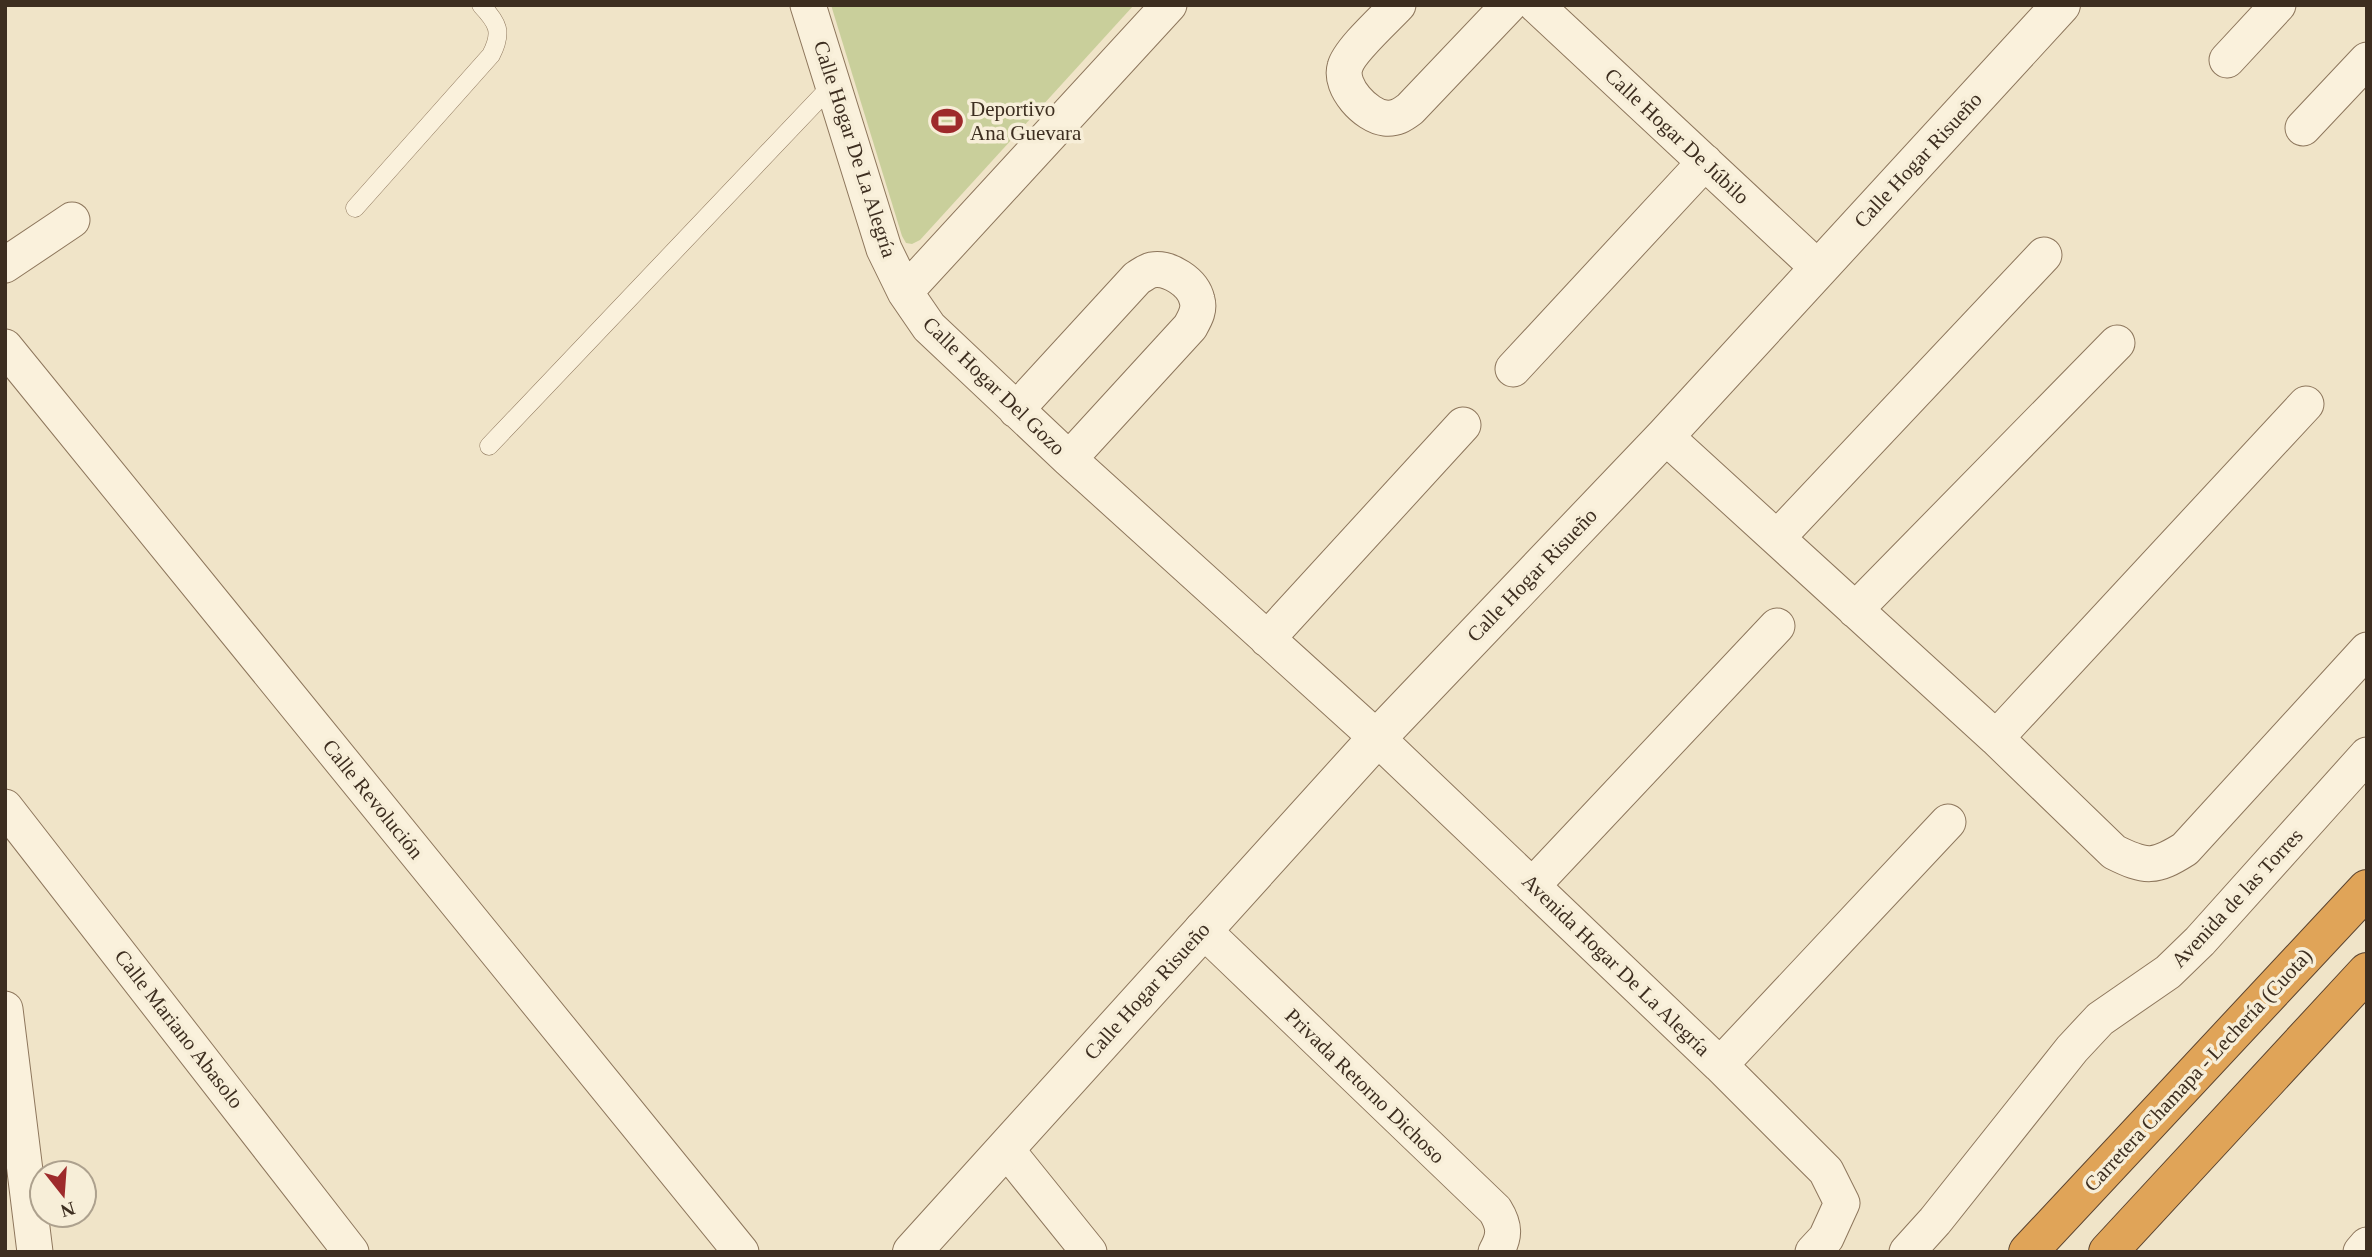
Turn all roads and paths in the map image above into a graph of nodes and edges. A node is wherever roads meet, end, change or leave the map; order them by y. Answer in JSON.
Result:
{"nodes":[{"id":1,"x":481,"y":5,"type":"edge"},
{"id":2,"x":808,"y":5,"type":"edge"},
{"id":3,"x":1169,"y":5,"type":"edge"},
{"id":4,"x":1398,"y":5,"type":"edge"},
{"id":5,"x":1509,"y":5,"type":"edge"},
{"id":6,"x":1536,"y":5,"type":"edge"},
{"id":7,"x":2062,"y":5,"type":"edge"},
{"id":8,"x":2278,"y":5,"type":"edge"},
{"id":9,"x":2227,"y":60,"type":"dead end"},
{"id":10,"x":2367,"y":60,"type":"edge"},
{"id":11,"x":834,"y":83,"type":"junction"},
{"id":12,"x":2303,"y":128,"type":"dead end"},
{"id":13,"x":1705,"y":162,"type":"junction"},
{"id":14,"x":355,"y":208,"type":"dead end"},
{"id":15,"x":72,"y":220,"type":"dead end"},
{"id":16,"x":2044,"y":255,"type":"dead end"},
{"id":17,"x":5,"y":265,"type":"edge"},
{"id":18,"x":1818,"y":268,"type":"junction"},
{"id":19,"x":905,"y":292,"type":"junction"},
{"id":20,"x":2117,"y":343,"type":"dead end"},
{"id":21,"x":5,"y":346,"type":"edge"},
{"id":22,"x":1513,"y":369,"type":"dead end"},
{"id":23,"x":2306,"y":404,"type":"dead end"},
{"id":24,"x":1016,"y":410,"type":"junction"},
{"id":25,"x":1463,"y":425,"type":"dead end"},
{"id":26,"x":1665,"y":436,"type":"junction"},
{"id":27,"x":489,"y":446,"type":"dead end"},
{"id":28,"x":1069,"y":459,"type":"junction"},
{"id":29,"x":1777,"y":538,"type":"junction"},
{"id":30,"x":1855,"y":610,"type":"junction"},
{"id":31,"x":1777,"y":626,"type":"dead end"},
{"id":32,"x":1267,"y":639,"type":"junction"},
{"id":33,"x":2367,"y":650,"type":"edge"},
{"id":34,"x":1377,"y":738,"type":"junction"},
{"id":35,"x":1996,"y":738,"type":"junction"},
{"id":36,"x":2367,"y":755,"type":"edge"},
{"id":37,"x":5,"y":807,"type":"edge"},
{"id":38,"x":1948,"y":822,"type":"dead end"},
{"id":39,"x":1532,"y":886,"type":"junction"},
{"id":40,"x":2367,"y":889,"type":"edge"},
{"id":41,"x":1202,"y":929,"type":"junction"},
{"id":42,"x":2367,"y":972,"type":"edge"},
{"id":43,"x":5,"y":1009,"type":"edge"},
{"id":44,"x":1720,"y":1065,"type":"junction"},
{"id":45,"x":1006,"y":1149,"type":"junction"},
{"id":46,"x":2367,"y":1245,"type":"edge"},
{"id":47,"x":916,"y":1250,"type":"edge"},
{"id":48,"x":35,"y":1252,"type":"edge"},
{"id":49,"x":351,"y":1252,"type":"edge"},
{"id":50,"x":741,"y":1252,"type":"edge"},
{"id":51,"x":1089,"y":1252,"type":"edge"},
{"id":52,"x":1496,"y":1252,"type":"edge"},
{"id":53,"x":1813,"y":1252,"type":"edge"},
{"id":54,"x":1907,"y":1252,"type":"edge"},
{"id":55,"x":2028,"y":1252,"type":"edge"},
{"id":56,"x":2108,"y":1252,"type":"edge"},
{"id":57,"x":2361,"y":1252,"type":"edge"}],
"edges":[{"from":1,"to":14,"type":"lane"},
{"from":2,"to":11,"type":"street","name":"Calle Hogar De La Alegría"},
{"from":3,"to":19,"type":"street"},
{"from":4,"to":5,"type":"street"},
{"from":6,"to":13,"type":"street","name":"Calle Hogar De Júbilo"},
{"from":7,"to":18,"type":"street","name":"Calle Hogar Risueño"},
{"from":8,"to":9,"type":"street"},
{"from":10,"to":12,"type":"street"},
{"from":11,"to":19,"type":"street","name":"Calle Hogar De La Alegría"},
{"from":11,"to":27,"type":"lane"},
{"from":13,"to":18,"type":"street","name":"Calle Hogar De Júbilo"},
{"from":13,"to":22,"type":"street"},
{"from":15,"to":17,"type":"street"},
{"from":16,"to":29,"type":"street"},
{"from":18,"to":26,"type":"street","name":"Calle Hogar Risueño"},
{"from":19,"to":24,"type":"street","name":"Calle Hogar Del Gozo"},
{"from":20,"to":30,"type":"street"},
{"from":21,"to":50,"type":"street","name":"Calle Revolución"},
{"from":23,"to":35,"type":"street"},
{"from":24,"to":28,"type":"street","name":"Calle Hogar Del Gozo"},
{"from":24,"to":28,"type":"street"},
{"from":25,"to":32,"type":"street"},
{"from":26,"to":29,"type":"street"},
{"from":26,"to":34,"type":"street","name":"Calle Hogar Risueño"},
{"from":28,"to":32,"type":"street","name":"Calle Hogar Del Gozo"},
{"from":29,"to":30,"type":"street"},
{"from":30,"to":35,"type":"street"},
{"from":31,"to":39,"type":"street"},
{"from":32,"to":34,"type":"street","name":"Calle Hogar Del Gozo"},
{"from":33,"to":35,"type":"street"},
{"from":34,"to":39,"type":"street","name":"Avenida Hogar De La Alegría"},
{"from":34,"to":41,"type":"street","name":"Calle Hogar Risueño"},
{"from":36,"to":54,"type":"street","name":"Avenida de las Torres"},
{"from":37,"to":49,"type":"street","name":"Calle Mariano Abasolo"},
{"from":38,"to":44,"type":"street"},
{"from":39,"to":44,"type":"street","name":"Avenida Hogar De La Alegría"},
{"from":40,"to":55,"type":"highway","name":"Carretera Chamapa - Lechería (Cuota)"},
{"from":41,"to":45,"type":"street","name":"Calle Hogar Risueño"},
{"from":41,"to":52,"type":"street","name":"Privada Retorno Dichoso"},
{"from":42,"to":56,"type":"highway"},
{"from":43,"to":48,"type":"street"},
{"from":44,"to":53,"type":"street","name":"Avenida Hogar De La Alegría"},
{"from":45,"to":47,"type":"street","name":"Calle Hogar Risueño"},
{"from":45,"to":51,"type":"street"},
{"from":46,"to":57,"type":"street"}]}
